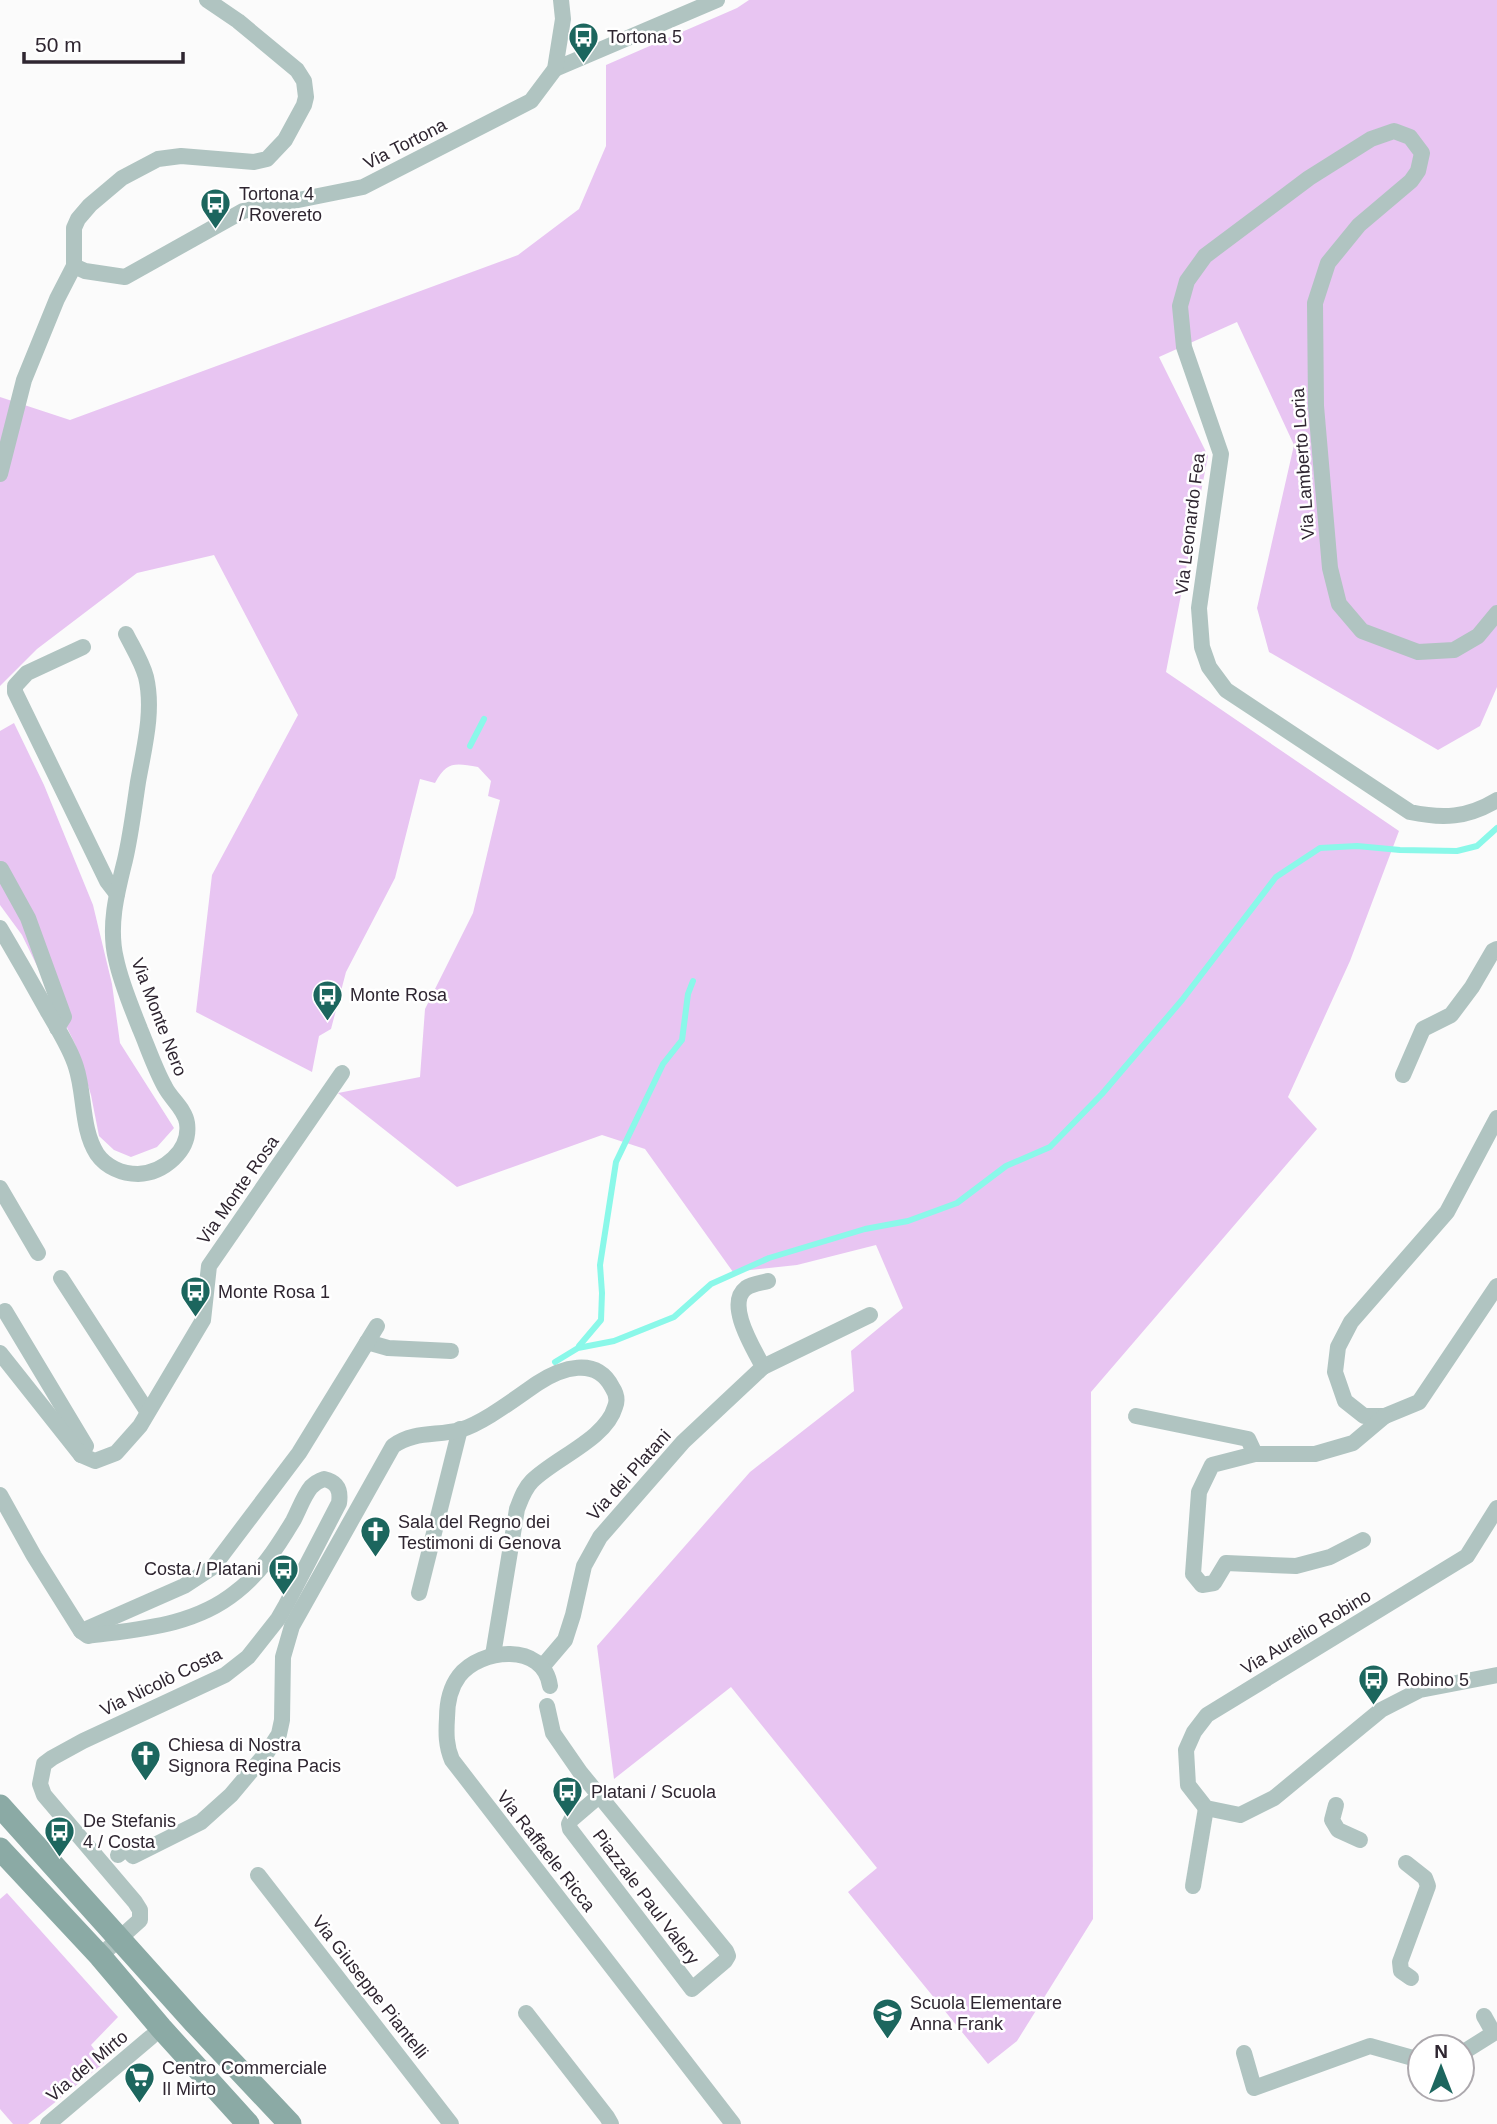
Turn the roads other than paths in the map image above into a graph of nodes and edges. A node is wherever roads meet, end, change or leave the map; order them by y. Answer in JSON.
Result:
{"nodes":[{"id":1,"x":207,"y":0,"type":"edge"},
{"id":2,"x":561,"y":0,"type":"edge"},
{"id":3,"x":717,"y":0,"type":"edge"},
{"id":4,"x":555,"y":69,"type":"junction"},
{"id":5,"x":1418,"y":171,"type":"joint"},
{"id":6,"x":74,"y":266,"type":"junction"},
{"id":7,"x":0,"y":474,"type":"edge"},
{"id":8,"x":1497,"y":613,"type":"edge"},
{"id":9,"x":126,"y":634,"type":"dead end"},
{"id":10,"x":83,"y":647,"type":"dead end"},
{"id":11,"x":1497,"y":800,"type":"edge"},
{"id":12,"x":1,"y":869,"type":"edge"},
{"id":13,"x":117,"y":894,"type":"junction"},
{"id":14,"x":0,"y":928,"type":"edge"},
{"id":15,"x":1497,"y":949,"type":"edge"},
{"id":16,"x":57,"y":1028,"type":"junction"},
{"id":17,"x":342,"y":1073,"type":"dead end"},
{"id":18,"x":1403,"y":1075,"type":"dead end"},
{"id":19,"x":1497,"y":1118,"type":"edge"},
{"id":20,"x":0,"y":1188,"type":"edge"},
{"id":21,"x":38,"y":1253,"type":"dead end"},
{"id":22,"x":61,"y":1278,"type":"dead end"},
{"id":23,"x":768,"y":1281,"type":"dead end"},
{"id":24,"x":1497,"y":1286,"type":"edge"},
{"id":25,"x":5,"y":1311,"type":"dead end"},
{"id":26,"x":870,"y":1315,"type":"dead end"},
{"id":27,"x":377,"y":1326,"type":"dead end"},
{"id":28,"x":367,"y":1342,"type":"junction"},
{"id":29,"x":451,"y":1351,"type":"dead end"},
{"id":30,"x":0,"y":1353,"type":"edge"},
{"id":31,"x":763,"y":1367,"type":"junction"},
{"id":32,"x":147,"y":1411,"type":"junction"},
{"id":33,"x":1136,"y":1416,"type":"dead end"},
{"id":34,"x":1385,"y":1416,"type":"junction"},
{"id":35,"x":460,"y":1429,"type":"junction"},
{"id":36,"x":1255,"y":1454,"type":"junction"},
{"id":37,"x":80,"y":1455,"type":"junction"},
{"id":38,"x":0,"y":1495,"type":"edge"},
{"id":39,"x":1497,"y":1508,"type":"edge"},
{"id":40,"x":1363,"y":1540,"type":"dead end"},
{"id":41,"x":419,"y":1593,"type":"dead end"},
{"id":42,"x":285,"y":1623,"type":"junction"},
{"id":43,"x":81,"y":1631,"type":"junction"},
{"id":44,"x":492,"y":1655,"type":"junction"},
{"id":45,"x":542,"y":1667,"type":"junction"},
{"id":46,"x":1497,"y":1675,"type":"edge"},
{"id":47,"x":550,"y":1686,"type":"dead end"},
{"id":48,"x":547,"y":1706,"type":"dead end"},
{"id":49,"x":599,"y":1796,"type":"junction"},
{"id":50,"x":1336,"y":1805,"type":"dead end"},
{"id":51,"x":0,"y":1806,"type":"edge"},
{"id":52,"x":1206,"y":1808,"type":"junction"},
{"id":53,"x":1360,"y":1840,"type":"dead end"},
{"id":54,"x":0,"y":1849,"type":"edge"},
{"id":55,"x":118,"y":1855,"type":"dead end"},
{"id":56,"x":1406,"y":1863,"type":"dead end"},
{"id":57,"x":258,"y":1875,"type":"dead end"},
{"id":58,"x":1193,"y":1886,"type":"dead end"},
{"id":59,"x":120,"y":1939,"type":"junction"},
{"id":60,"x":100,"y":1956,"type":"junction"},
{"id":61,"x":1411,"y":1978,"type":"dead end"},
{"id":62,"x":526,"y":2013,"type":"dead end"},
{"id":63,"x":1484,"y":2016,"type":"dead end"},
{"id":64,"x":1495,"y":2032,"type":"edge"},
{"id":65,"x":151,"y":2037,"type":"dead end"},
{"id":66,"x":1476,"y":2044,"type":"edge"},
{"id":67,"x":1244,"y":2053,"type":"dead end"},
{"id":68,"x":1406,"y":2056,"type":"edge"},
{"id":69,"x":48,"y":2124,"type":"edge"},
{"id":70,"x":248,"y":2124,"type":"edge"},
{"id":71,"x":290,"y":2124,"type":"edge"},
{"id":72,"x":451,"y":2124,"type":"edge"},
{"id":73,"x":611,"y":2124,"type":"edge"},
{"id":74,"x":733,"y":2124,"type":"edge"}],
"edges":[{"from":1,"to":6,"type":"street"},
{"from":2,"to":4,"type":"street","name":"Via Tortona"},
{"from":3,"to":4,"type":"street"},
{"from":4,"to":6,"type":"street","name":"Via Tortona"},
{"from":5,"to":8,"type":"street","name":"Via Lamberto Loria"},
{"from":5,"to":11,"type":"street","name":"Via Leonardo Fea"},
{"from":6,"to":7,"type":"street"},
{"from":9,"to":13,"type":"street","name":"Via Monte Nero"},
{"from":10,"to":13,"type":"street"},
{"from":12,"to":16,"type":"street"},
{"from":13,"to":16,"type":"street","name":"Via Monte Nero"},
{"from":14,"to":16,"type":"street","name":"Via Monte Nero"},
{"from":15,"to":18,"type":"street"},
{"from":17,"to":32,"type":"street","name":"Via Monte Rosa"},
{"from":19,"to":34,"type":"street"},
{"from":20,"to":21,"type":"street"},
{"from":22,"to":32,"type":"street"},
{"from":23,"to":31,"type":"street"},
{"from":24,"to":34,"type":"street"},
{"from":25,"to":37,"type":"street"},
{"from":26,"to":31,"type":"street","name":"Via dei Platani"},
{"from":27,"to":28,"type":"street"},
{"from":28,"to":29,"type":"street"},
{"from":28,"to":43,"type":"street"},
{"from":30,"to":37,"type":"street"},
{"from":31,"to":45,"type":"street","name":"Via dei Platani"},
{"from":32,"to":37,"type":"street","name":"Via Monte Rosa"},
{"from":33,"to":36,"type":"street"},
{"from":34,"to":36,"type":"street"},
{"from":35,"to":41,"type":"street"},
{"from":35,"to":42,"type":"street"},
{"from":35,"to":44,"type":"street"},
{"from":36,"to":40,"type":"street"},
{"from":38,"to":43,"type":"street"},
{"from":39,"to":52,"type":"street","name":"Via Aurelio Robino"},
{"from":42,"to":43,"type":"street","name":"Via Nicolò Costa"},
{"from":42,"to":55,"type":"street"},
{"from":42,"to":59,"type":"street","name":"Via Nicolò Costa"},
{"from":44,"to":45,"type":"street"},
{"from":44,"to":74,"type":"street","name":"Via Raffaele Ricca"},
{"from":45,"to":47,"type":"street"},
{"from":46,"to":52,"type":"street"},
{"from":48,"to":49,"type":"street","name":"Piazzale Paul Valery"},
{"from":49,"to":49,"type":"street","name":"Piazzale Paul Valery"},
{"from":50,"to":53,"type":"street"},
{"from":51,"to":59,"type":"main road"},
{"from":52,"to":58,"type":"street"},
{"from":54,"to":60,"type":"main road"},
{"from":56,"to":61,"type":"street"},
{"from":57,"to":72,"type":"street","name":"Via Giuseppe Piantelli"},
{"from":59,"to":60,"type":"street"},
{"from":59,"to":71,"type":"main road"},
{"from":60,"to":70,"type":"main road"},
{"from":62,"to":73,"type":"street"},
{"from":63,"to":64,"type":"street"},
{"from":64,"to":66,"type":"street"},
{"from":65,"to":69,"type":"street","name":"Via del Mirto"},
{"from":67,"to":68,"type":"street"}]}
